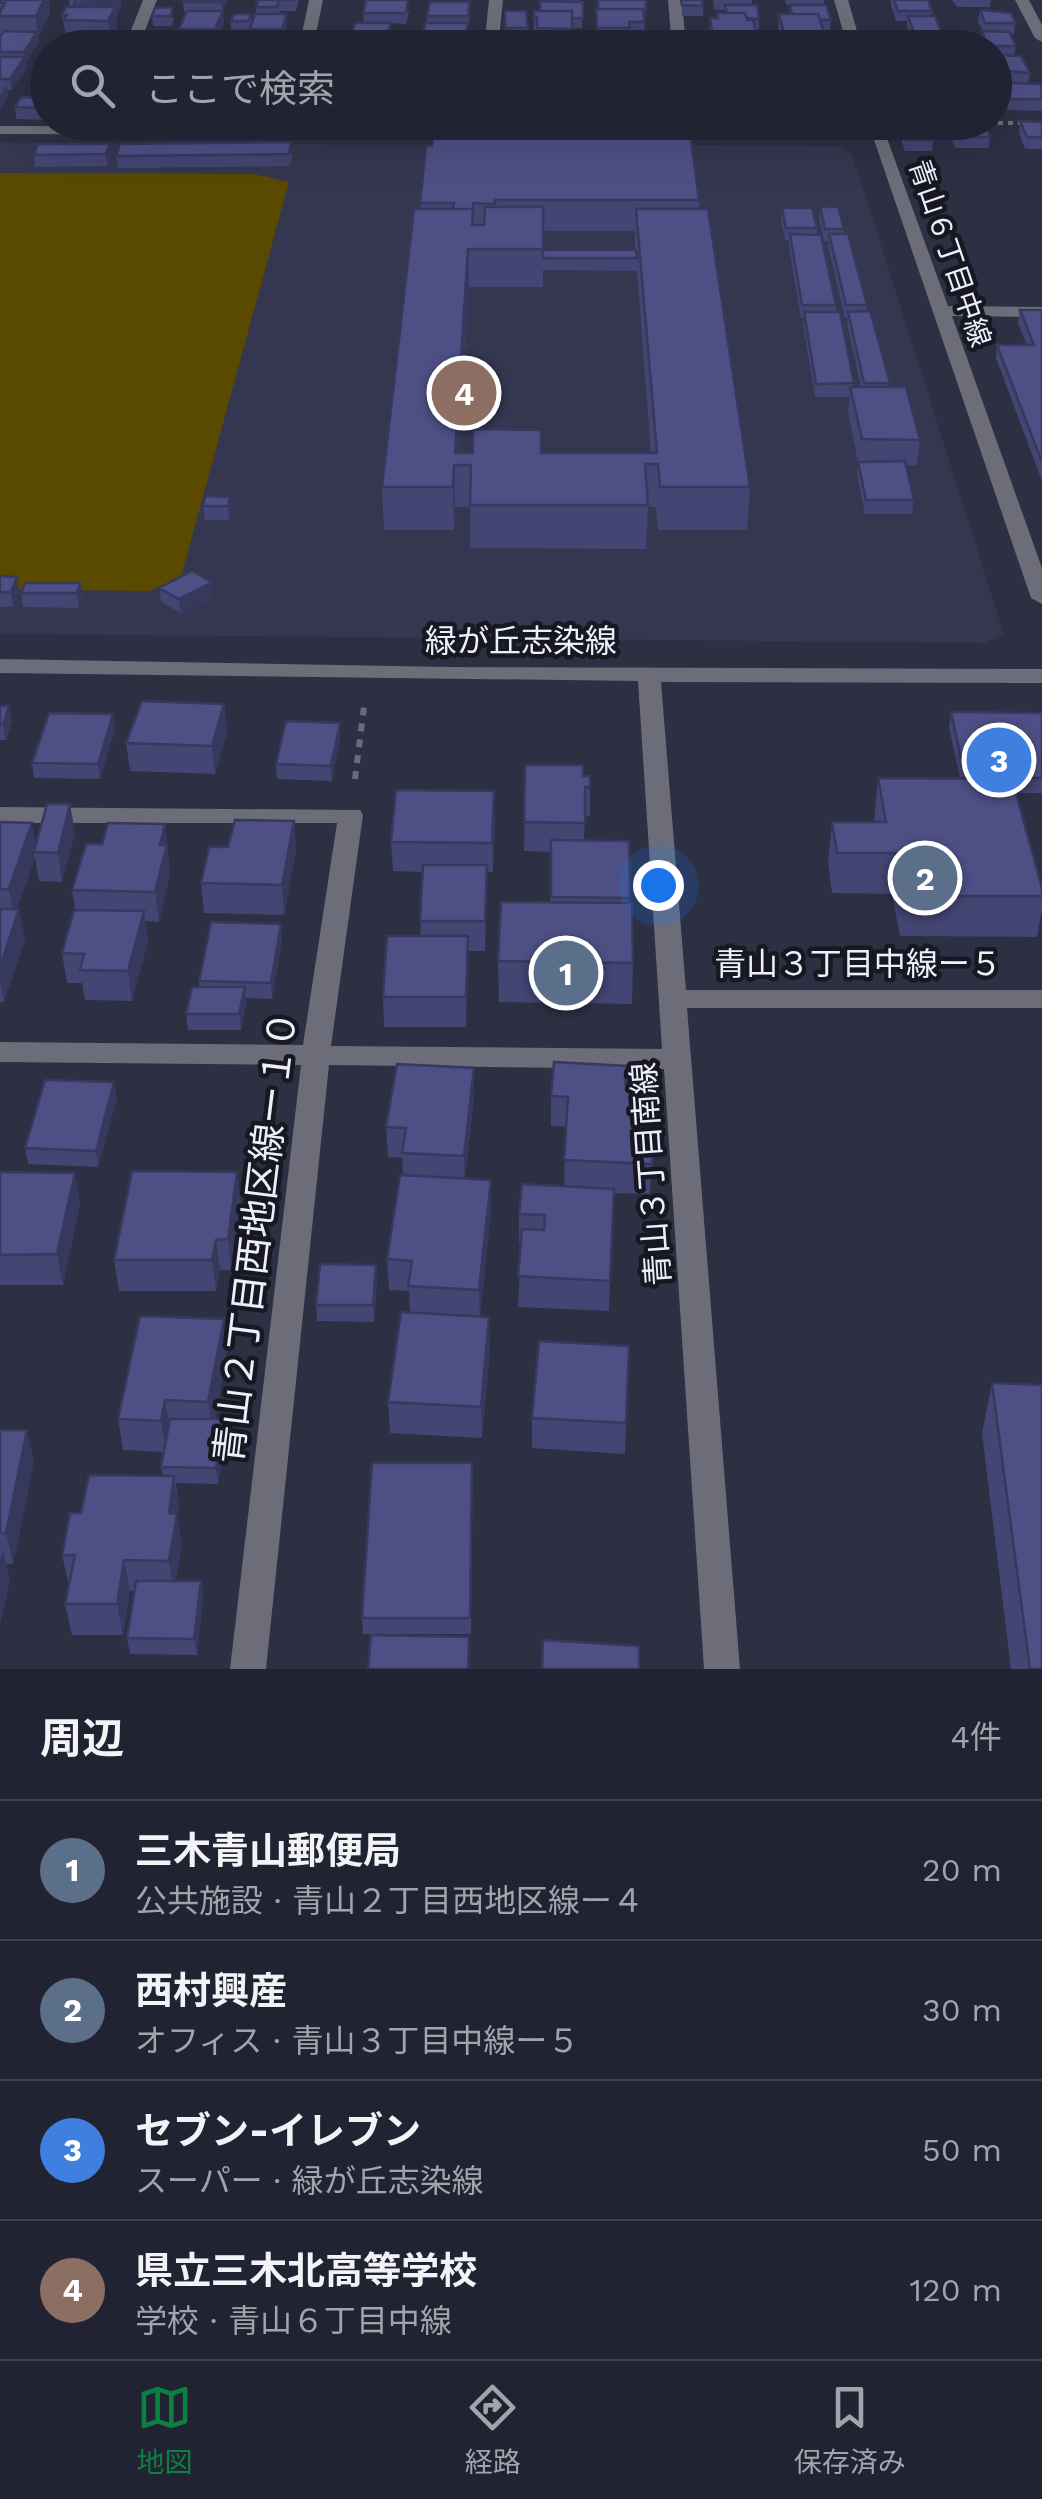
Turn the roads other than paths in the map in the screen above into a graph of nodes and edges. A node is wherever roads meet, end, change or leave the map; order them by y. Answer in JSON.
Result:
{"nodes":[{"id":1,"x":150,"y":0,"type":"edge"},
{"id":2,"x":316,"y":0,"type":"edge"},
{"id":3,"x":496,"y":0,"type":"edge"},
{"id":4,"x":675,"y":0,"type":"edge"},
{"id":5,"x":842,"y":0,"type":"edge"},
{"id":6,"x":1022,"y":0,"type":"edge"},
{"id":7,"x":138,"y":30,"type":"edge"},
{"id":8,"x":310,"y":30,"type":"edge"},
{"id":9,"x":493,"y":30,"type":"edge"},
{"id":10,"x":678,"y":30,"type":"edge"},
{"id":11,"x":850,"y":30,"type":"edge"},
{"id":12,"x":1042,"y":38,"type":"edge"},
{"id":13,"x":30,"y":129,"type":"edge"},
{"id":14,"x":0,"y":130,"type":"edge"},
{"id":15,"x":881,"y":140,"type":"edge"},
{"id":16,"x":941,"y":310,"type":"junction"},
{"id":17,"x":1042,"y":312,"type":"edge"},
{"id":18,"x":1042,"y":598,"type":"edge"},
{"id":19,"x":0,"y":666,"type":"edge"},
{"id":20,"x":650,"y":674,"type":"junction"},
{"id":21,"x":1042,"y":676,"type":"edge"},
{"id":22,"x":0,"y":815,"type":"edge"},
{"id":23,"x":1042,"y":999,"type":"edge"},
{"id":24,"x":674,"y":1000,"type":"junction"},
{"id":25,"x":0,"y":1052,"type":"edge"},
{"id":26,"x":316,"y":1054,"type":"junction"},
{"id":27,"x":677,"y":1059,"type":"junction"},
{"id":28,"x":248,"y":1669,"type":"edge"},
{"id":29,"x":722,"y":1669,"type":"edge"}],
"edges":[{"from":1,"to":7,"type":"street"},
{"from":2,"to":8,"type":"street"},
{"from":3,"to":9,"type":"street"},
{"from":4,"to":10,"type":"street"},
{"from":5,"to":11,"type":"street"},
{"from":6,"to":12,"type":"street"},
{"from":13,"to":14,"type":"street"},
{"from":15,"to":16,"type":"street","name":"青山６丁目中線"},
{"from":16,"to":17,"type":"street"},
{"from":16,"to":18,"type":"street","name":"青山６丁目中線"},
{"from":19,"to":20,"type":"street","name":"緑が丘志染線"},
{"from":20,"to":21,"type":"street","name":"緑が丘志染線"},
{"from":20,"to":24,"type":"street","name":"青山３丁目南線"},
{"from":22,"to":26,"type":"street","name":"青山２丁目西地区線ー１０"},
{"from":23,"to":24,"type":"street","name":"青山３丁目中線ー５"},
{"from":24,"to":27,"type":"street","name":"青山３丁目南線"},
{"from":25,"to":26,"type":"street"},
{"from":26,"to":27,"type":"street"},
{"from":26,"to":28,"type":"street","name":"青山２丁目西地区線ー１０"},
{"from":27,"to":29,"type":"street","name":"青山３丁目南線"}]}
